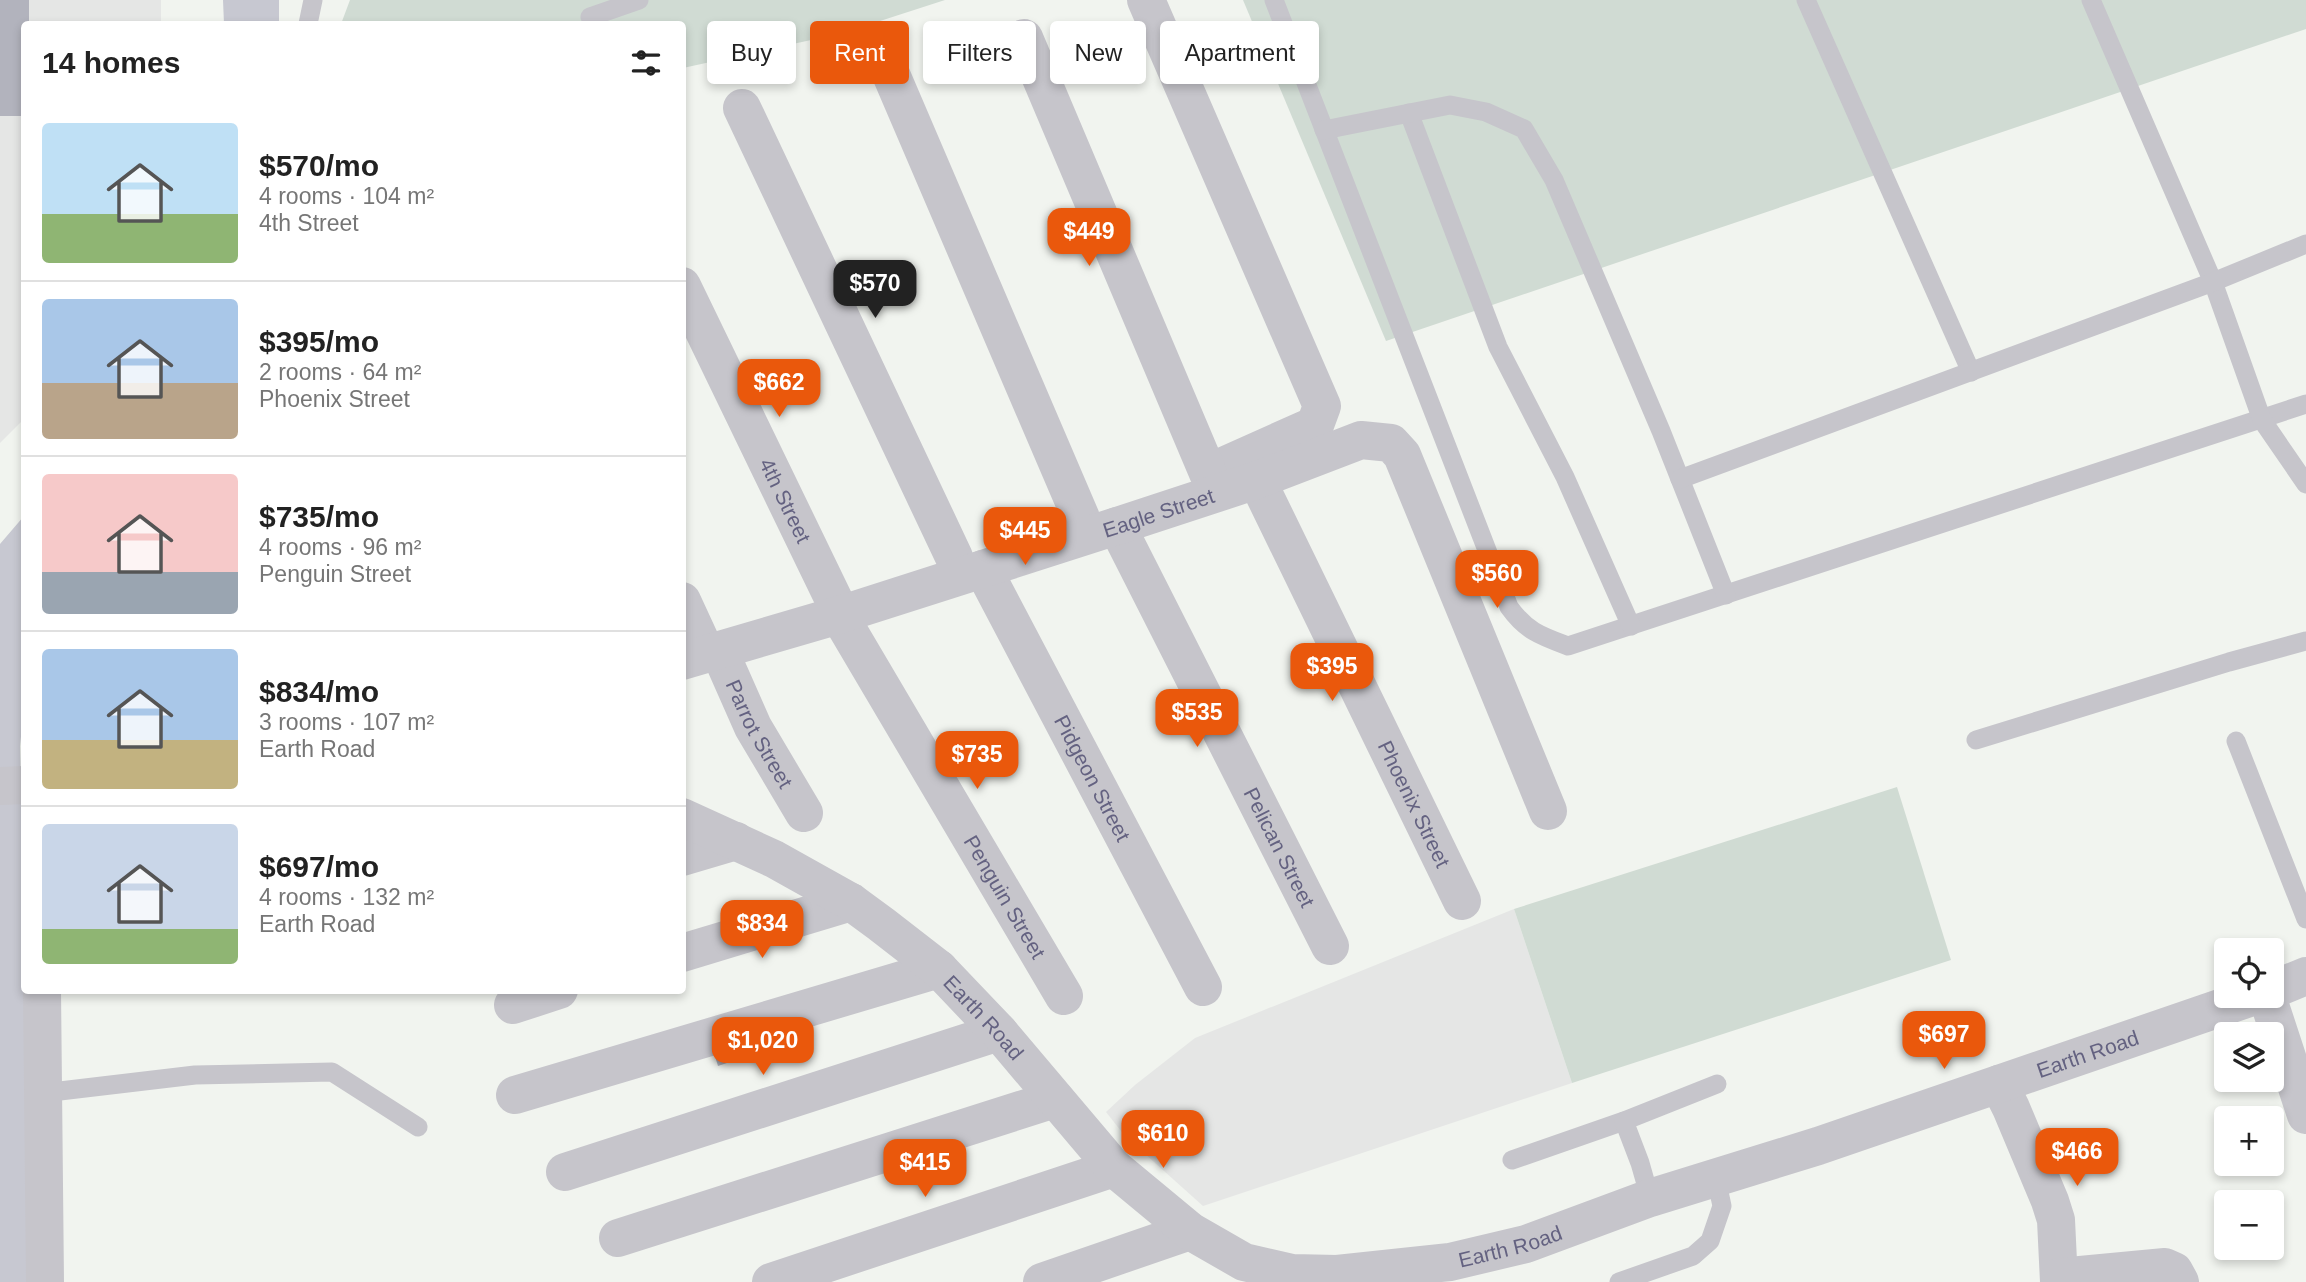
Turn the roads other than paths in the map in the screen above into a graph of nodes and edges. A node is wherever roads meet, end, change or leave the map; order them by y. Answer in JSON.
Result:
{"nodes":[{"id":1,"x":313,"y":0,"type":"edge"},
{"id":2,"x":639,"y":0,"type":"edge"},
{"id":3,"x":1146,"y":0,"type":"edge"},
{"id":4,"x":1273,"y":0,"type":"edge"},
{"id":5,"x":1806,"y":0,"type":"edge"},
{"id":6,"x":2091,"y":0,"type":"edge"},
{"id":7,"x":590,"y":17,"type":"dead end"},
{"id":8,"x":308,"y":21,"type":"edge"},
{"id":9,"x":1036,"y":66,"type":"edge"},
{"id":10,"x":896,"y":84,"type":"edge"},
{"id":11,"x":742,"y":108,"type":"dead end"},
{"id":12,"x":1409,"y":113,"type":"junction"},
{"id":13,"x":1324,"y":130,"type":"junction"},
{"id":14,"x":2306,"y":244,"type":"edge"},
{"id":15,"x":2213,"y":282,"type":"junction"},
{"id":16,"x":686,"y":294,"type":"edge"},
{"id":17,"x":1971,"y":372,"type":"junction"},
{"id":18,"x":2306,"y":404,"type":"edge"},
{"id":19,"x":2262,"y":420,"type":"junction"},
{"id":20,"x":1208,"y":473,"type":"junction"},
{"id":21,"x":1680,"y":479,"type":"junction"},
{"id":22,"x":1257,"y":480,"type":"junction"},
{"id":23,"x":2306,"y":484,"type":"edge"},
{"id":24,"x":1099,"y":522,"type":"junction"},
{"id":25,"x":968,"y":563,"type":"junction"},
{"id":26,"x":1726,"y":595,"type":"junction"},
{"id":27,"x":836,"y":608,"type":"junction"},
{"id":28,"x":686,"y":615,"type":"edge"},
{"id":29,"x":1631,"y":626,"type":"junction"},
{"id":30,"x":2306,"y":641,"type":"edge"},
{"id":31,"x":696,"y":649,"type":"edge"},
{"id":32,"x":1976,"y":740,"type":"dead end"},
{"id":33,"x":2236,"y":741,"type":"dead end"},
{"id":34,"x":1548,"y":811,"type":"dead end"},
{"id":35,"x":804,"y":813,"type":"dead end"},
{"id":36,"x":686,"y":819,"type":"edge"},
{"id":37,"x":736,"y":841,"type":"junction"},
{"id":38,"x":686,"y":856,"type":"edge"},
{"id":39,"x":1462,"y":901,"type":"dead end"},
{"id":40,"x":850,"y":902,"type":"junction"},
{"id":41,"x":2306,"y":919,"type":"edge"},
{"id":42,"x":1330,"y":946,"type":"dead end"},
{"id":43,"x":686,"y":952,"type":"edge"},
{"id":44,"x":939,"y":969,"type":"junction"},
{"id":45,"x":2306,"y":976,"type":"edge"},
{"id":46,"x":2284,"y":985,"type":"edge"},
{"id":47,"x":1203,"y":987,"type":"dead end"},
{"id":48,"x":42,"y":994,"type":"edge"},
{"id":49,"x":546,"y":994,"type":"edge"},
{"id":50,"x":1064,"y":996,"type":"dead end"},
{"id":51,"x":513,"y":1004,"type":"dead end"},
{"id":52,"x":2220,"y":1008,"type":"edge"},
{"id":53,"x":2271,"y":1008,"type":"edge"},
{"id":54,"x":999,"y":1032,"type":"junction"},
{"id":55,"x":1717,"y":1084,"type":"dead end"},
{"id":56,"x":1999,"y":1084,"type":"junction"},
{"id":57,"x":43,"y":1093,"type":"junction"},
{"id":58,"x":515,"y":1095,"type":"dead end"},
{"id":59,"x":1055,"y":1099,"type":"junction"},
{"id":60,"x":2306,"y":1115,"type":"edge"},
{"id":61,"x":1624,"y":1121,"type":"junction"},
{"id":62,"x":418,"y":1127,"type":"dead end"},
{"id":63,"x":1512,"y":1160,"type":"dead end"},
{"id":64,"x":1114,"y":1168,"type":"junction"},
{"id":65,"x":565,"y":1172,"type":"dead end"},
{"id":66,"x":1716,"y":1178,"type":"junction"},
{"id":67,"x":1650,"y":1198,"type":"junction"},
{"id":68,"x":1190,"y":1231,"type":"junction"},
{"id":69,"x":618,"y":1238,"type":"dead end"},
{"id":70,"x":1328,"y":1278,"type":"edge"},
{"id":71,"x":2059,"y":1280,"type":"edge"},
{"id":72,"x":44,"y":1282,"type":"edge"},
{"id":73,"x":771,"y":1282,"type":"edge"},
{"id":74,"x":1042,"y":1282,"type":"edge"},
{"id":75,"x":1619,"y":1282,"type":"edge"},
{"id":76,"x":2180,"y":1282,"type":"edge"}],
"edges":[{"from":1,"to":8,"type":"lane"},
{"from":2,"to":7,"type":"lane"},
{"from":3,"to":20,"type":"street","name":"Eagle Street"},
{"from":4,"to":13,"type":"lane"},
{"from":5,"to":17,"type":"lane"},
{"from":6,"to":15,"type":"lane"},
{"from":9,"to":20,"type":"street"},
{"from":10,"to":24,"type":"street","name":"Pelican Street"},
{"from":11,"to":25,"type":"street","name":"Pidgeon Street"},
{"from":12,"to":13,"type":"lane"},
{"from":12,"to":21,"type":"lane"},
{"from":12,"to":29,"type":"lane"},
{"from":13,"to":29,"type":"lane"},
{"from":14,"to":15,"type":"lane"},
{"from":15,"to":17,"type":"lane"},
{"from":15,"to":19,"type":"lane"},
{"from":16,"to":27,"type":"street","name":"4th Street"},
{"from":17,"to":21,"type":"lane"},
{"from":18,"to":19,"type":"lane"},
{"from":19,"to":23,"type":"lane"},
{"from":19,"to":26,"type":"lane"},
{"from":20,"to":24,"type":"street","name":"Eagle Street"},
{"from":21,"to":26,"type":"lane"},
{"from":22,"to":24,"type":"street","name":"Eagle Street"},
{"from":22,"to":34,"type":"street","name":"Eagle Street"},
{"from":22,"to":39,"type":"street","name":"Phoenix Street"},
{"from":24,"to":25,"type":"street","name":"Eagle Street"},
{"from":24,"to":42,"type":"street","name":"Pelican Street"},
{"from":25,"to":27,"type":"street","name":"Eagle Street"},
{"from":25,"to":47,"type":"street","name":"Pidgeon Street"},
{"from":26,"to":29,"type":"lane"},
{"from":27,"to":31,"type":"street","name":"Eagle Street"},
{"from":27,"to":50,"type":"street","name":"Penguin Street"},
{"from":28,"to":31,"type":"street","name":"Parrot Street"},
{"from":30,"to":32,"type":"lane"},
{"from":31,"to":35,"type":"street","name":"Parrot Street"},
{"from":33,"to":41,"type":"lane"},
{"from":36,"to":37,"type":"street","name":"Earth Road"},
{"from":37,"to":38,"type":"street"},
{"from":37,"to":40,"type":"street","name":"Earth Road"},
{"from":40,"to":43,"type":"street"},
{"from":40,"to":44,"type":"street","name":"Earth Road"},
{"from":44,"to":54,"type":"street","name":"Earth Road"},
{"from":44,"to":58,"type":"street"},
{"from":45,"to":46,"type":"street"},
{"from":48,"to":57,"type":"street"},
{"from":49,"to":51,"type":"street"},
{"from":52,"to":56,"type":"street","name":"Earth Road"},
{"from":53,"to":60,"type":"street"},
{"from":54,"to":59,"type":"street","name":"Earth Road"},
{"from":54,"to":65,"type":"street"},
{"from":55,"to":61,"type":"lane"},
{"from":56,"to":66,"type":"street","name":"Earth Road"},
{"from":56,"to":71,"type":"street"},
{"from":57,"to":62,"type":"lane"},
{"from":57,"to":72,"type":"street"},
{"from":59,"to":64,"type":"street","name":"Earth Road"},
{"from":59,"to":69,"type":"street"},
{"from":61,"to":63,"type":"lane"},
{"from":61,"to":67,"type":"lane"},
{"from":64,"to":68,"type":"street","name":"Earth Road"},
{"from":64,"to":73,"type":"street"},
{"from":66,"to":67,"type":"street","name":"Earth Road"},
{"from":66,"to":75,"type":"lane"},
{"from":67,"to":70,"type":"street","name":"Earth Road"},
{"from":68,"to":70,"type":"street","name":"Earth Road"},
{"from":68,"to":74,"type":"street"},
{"from":71,"to":76,"type":"street"}]}
